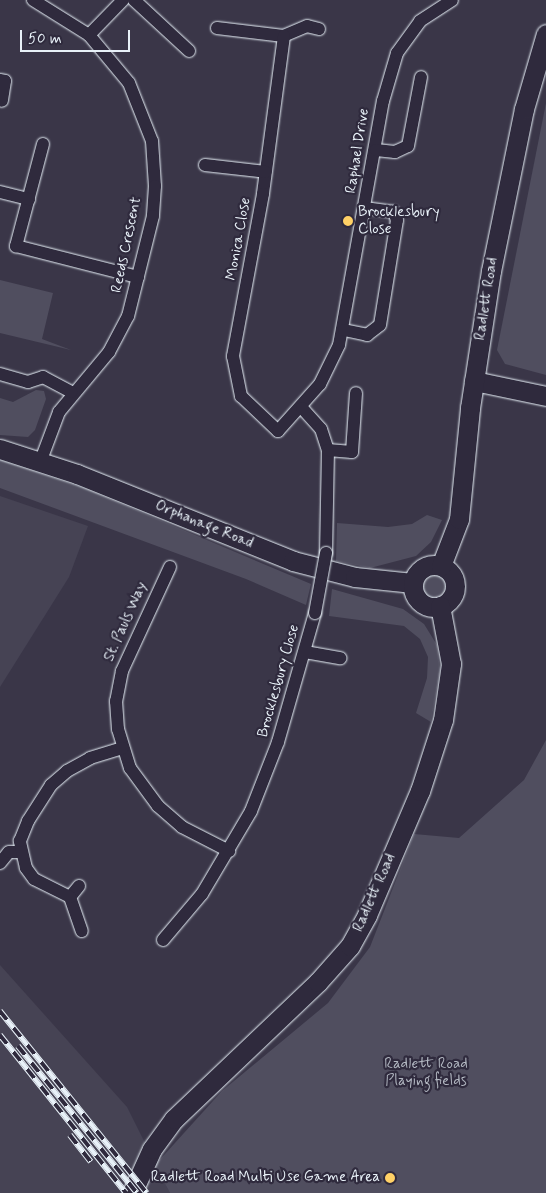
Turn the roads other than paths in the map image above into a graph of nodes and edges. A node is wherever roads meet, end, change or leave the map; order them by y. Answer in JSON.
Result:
{"nodes":[{"id":1,"x":33,"y":0,"type":"edge"},
{"id":2,"x":123,"y":0,"type":"edge"},
{"id":3,"x":134,"y":0,"type":"edge"},
{"id":4,"x":452,"y":0,"type":"edge"},
{"id":5,"x":217,"y":28,"type":"dead end"},
{"id":6,"x":319,"y":30,"type":"dead end"},
{"id":7,"x":546,"y":34,"type":"edge"},
{"id":8,"x":89,"y":35,"type":"junction"},
{"id":9,"x":284,"y":36,"type":"junction"},
{"id":10,"x":189,"y":50,"type":"dead end"},
{"id":11,"x":421,"y":76,"type":"dead end"},
{"id":12,"x":0,"y":80,"type":"edge"},
{"id":13,"x":2,"y":101,"type":"dead end"},
{"id":14,"x":43,"y":144,"type":"dead end"},
{"id":15,"x":376,"y":150,"type":"junction"},
{"id":16,"x":205,"y":165,"type":"dead end"},
{"id":17,"x":266,"y":172,"type":"junction"},
{"id":18,"x":0,"y":192,"type":"edge"},
{"id":19,"x":29,"y":199,"type":"junction"},
{"id":20,"x":366,"y":208,"type":"junction"},
{"id":21,"x":138,"y":276,"type":"junction"},
{"id":22,"x":344,"y":330,"type":"junction"},
{"id":23,"x":0,"y":374,"type":"edge"},
{"id":24,"x":474,"y":381,"type":"junction"},
{"id":25,"x":71,"y":392,"type":"junction"},
{"id":26,"x":356,"y":393,"type":"dead end"},
{"id":27,"x":546,"y":396,"type":"edge"},
{"id":28,"x":302,"y":408,"type":"junction"},
{"id":29,"x":278,"y":431,"type":"joint"},
{"id":30,"x":0,"y":448,"type":"edge"},
{"id":31,"x":328,"y":450,"type":"junction"},
{"id":32,"x":41,"y":460,"type":"junction"},
{"id":33,"x":441,"y":566,"type":"junction"},
{"id":34,"x":170,"y":567,"type":"dead end"},
{"id":35,"x":413,"y":583,"type":"junction"},
{"id":36,"x":440,"y":606,"type":"junction"},
{"id":37,"x":305,"y":652,"type":"junction"},
{"id":38,"x":340,"y":658,"type":"dead end"},
{"id":39,"x":122,"y":748,"type":"junction"},
{"id":40,"x":229,"y":851,"type":"junction"},
{"id":41,"x":21,"y":852,"type":"junction"},
{"id":42,"x":0,"y":863,"type":"edge"},
{"id":43,"x":79,"y":886,"type":"dead end"},
{"id":44,"x":70,"y":897,"type":"junction"},
{"id":45,"x":82,"y":932,"type":"dead end"},
{"id":46,"x":163,"y":940,"type":"dead end"},
{"id":47,"x":132,"y":1193,"type":"edge"}],
"edges":[{"from":1,"to":8,"type":"street","name":"Reeds Crescent"},
{"from":2,"to":8,"type":"street"},
{"from":3,"to":10,"type":"street"},
{"from":4,"to":15,"type":"street","name":"Raphael Drive"},
{"from":5,"to":9,"type":"street"},
{"from":6,"to":9,"type":"street"},
{"from":7,"to":24,"type":"street","name":"Radlett Road"},
{"from":8,"to":21,"type":"street","name":"Reeds Crescent"},
{"from":9,"to":17,"type":"street","name":"Monica Close"},
{"from":11,"to":15,"type":"street"},
{"from":12,"to":13,"type":"street"},
{"from":14,"to":19,"type":"street"},
{"from":15,"to":20,"type":"street","name":"Raphael Drive"},
{"from":16,"to":17,"type":"street"},
{"from":17,"to":29,"type":"street","name":"Monica Close"},
{"from":18,"to":19,"type":"street"},
{"from":19,"to":21,"type":"street"},
{"from":20,"to":22,"type":"street","name":"Raphael Drive"},
{"from":20,"to":22,"type":"street"},
{"from":21,"to":25,"type":"street","name":"Reeds Crescent"},
{"from":22,"to":28,"type":"street","name":"Raphael Drive"},
{"from":23,"to":25,"type":"street"},
{"from":24,"to":27,"type":"street"},
{"from":24,"to":33,"type":"street","name":"Radlett Road"},
{"from":25,"to":32,"type":"street","name":"Reeds Crescent"},
{"from":26,"to":31,"type":"street"},
{"from":28,"to":29,"type":"street","name":"Raphael Drive"},
{"from":28,"to":31,"type":"street","name":"Brocklesbury Close"},
{"from":30,"to":32,"type":"street","name":"Orphanage Road"},
{"from":31,"to":37,"type":"street","name":"Brocklesbury Close","bridge":true},
{"from":32,"to":35,"type":"street","name":"Orphanage Road"},
{"from":33,"to":35,"type":"street"},
{"from":33,"to":36,"type":"street"},
{"from":34,"to":39,"type":"street","name":"St. Pauls Way"},
{"from":35,"to":36,"type":"street"},
{"from":36,"to":47,"type":"street","name":"Radlett Road"},
{"from":37,"to":38,"type":"street"},
{"from":37,"to":40,"type":"street","name":"Brocklesbury Close"},
{"from":39,"to":40,"type":"street","name":"St. Pauls Way"},
{"from":39,"to":41,"type":"street"},
{"from":40,"to":46,"type":"street","name":"Brocklesbury Close"},
{"from":41,"to":42,"type":"street"},
{"from":41,"to":44,"type":"street"},
{"from":43,"to":44,"type":"street"},
{"from":44,"to":45,"type":"street"}]}
